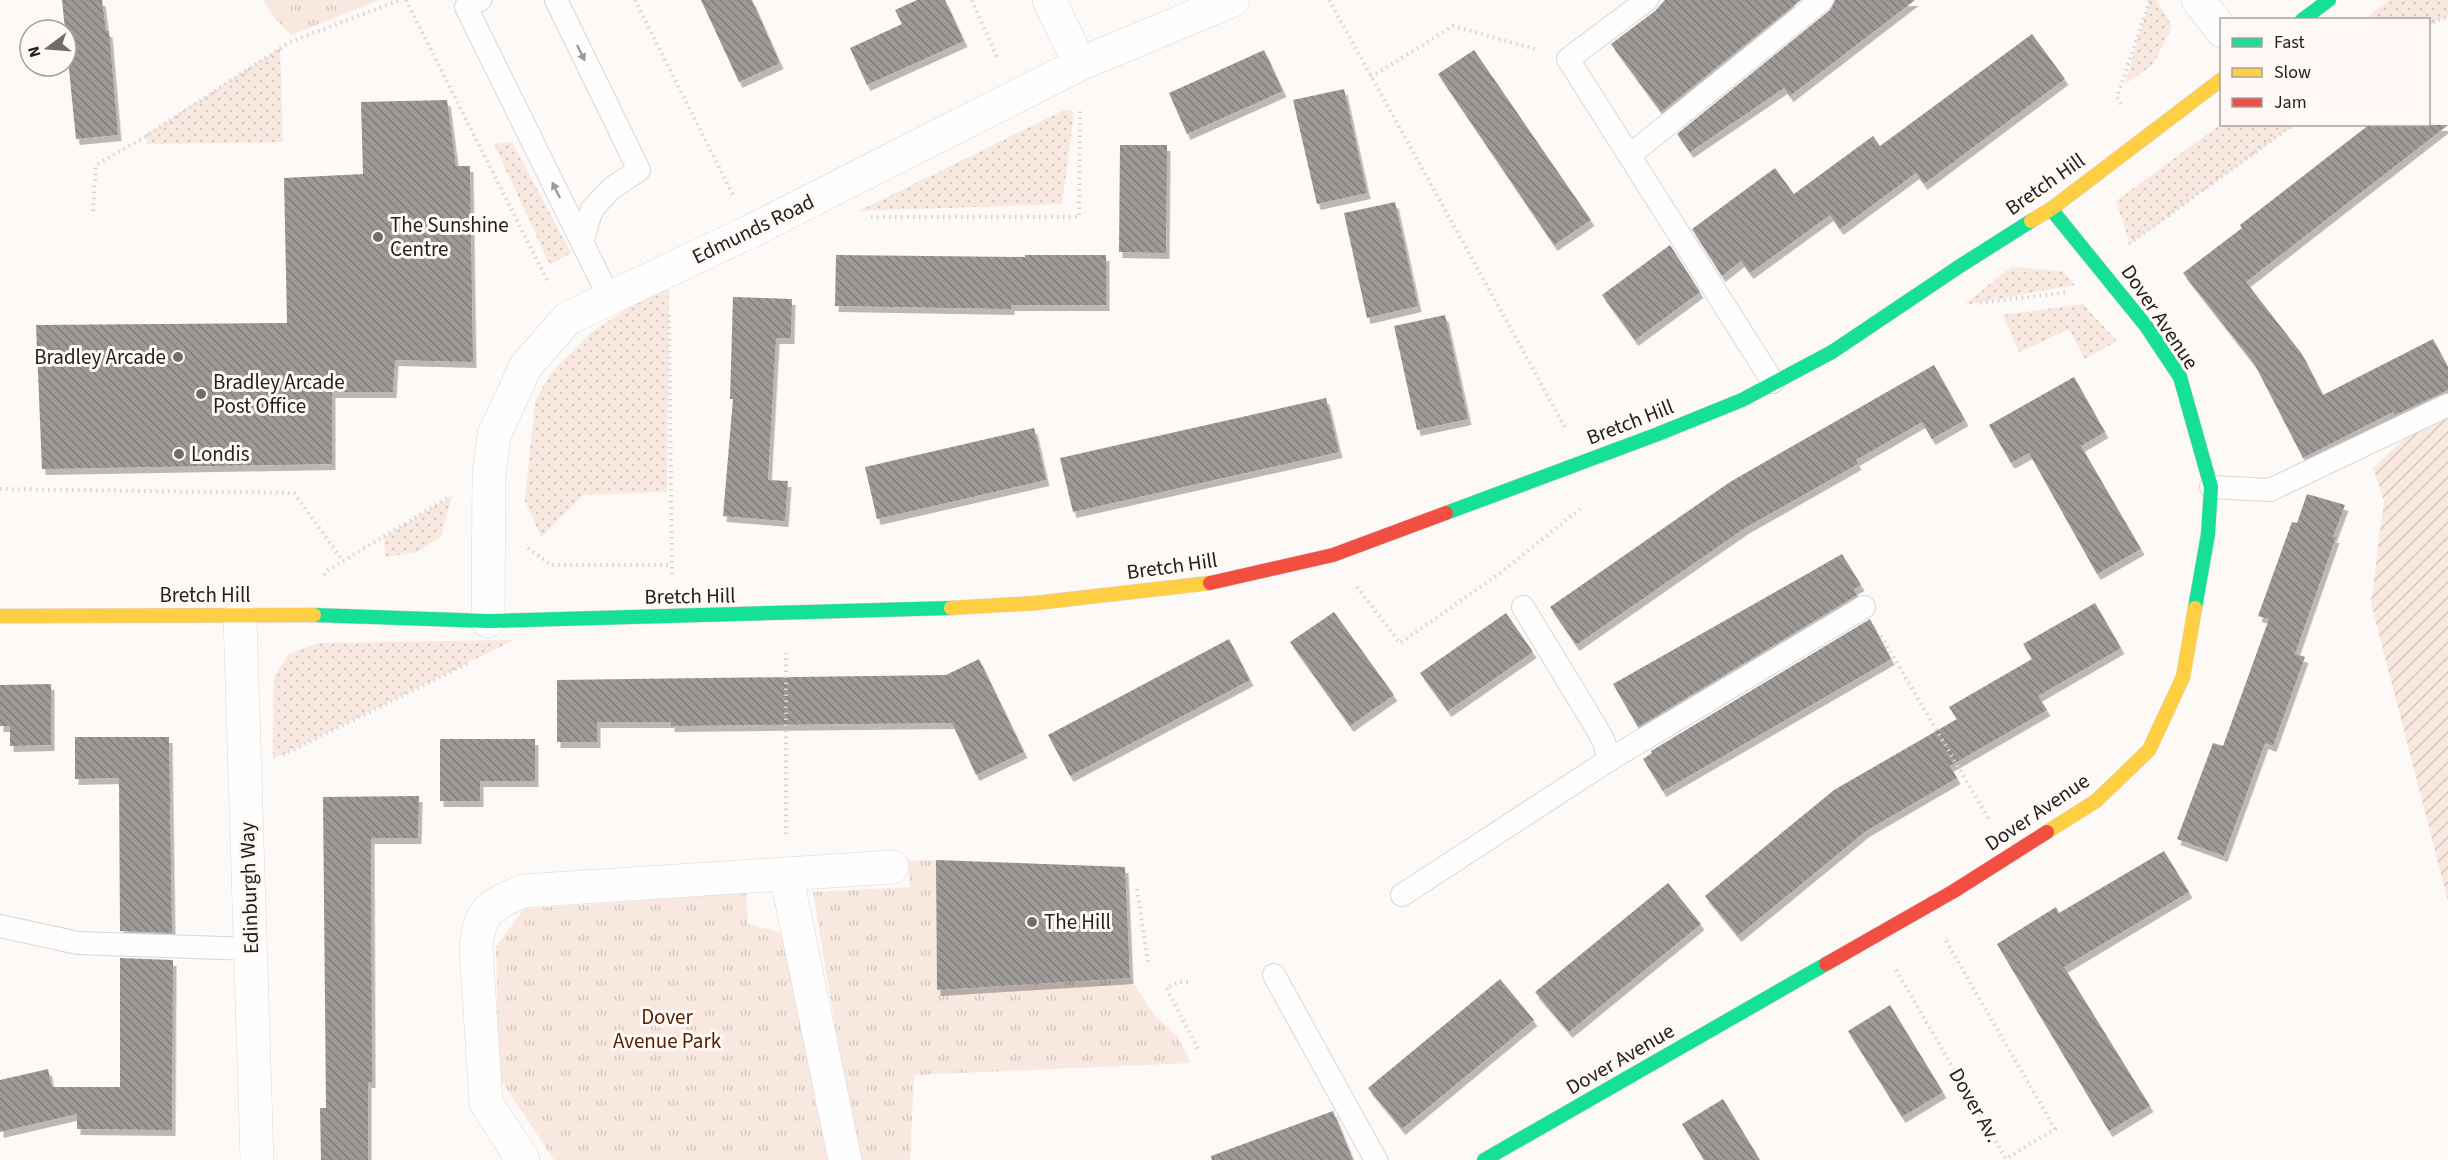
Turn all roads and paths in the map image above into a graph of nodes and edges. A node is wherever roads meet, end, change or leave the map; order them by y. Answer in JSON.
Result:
{"nodes":[{"id":1,"x":400,"y":0,"type":"edge"},
{"id":2,"x":406,"y":0,"type":"edge"},
{"id":3,"x":556,"y":0,"type":"edge"},
{"id":4,"x":635,"y":0,"type":"edge"},
{"id":5,"x":972,"y":0,"type":"edge"},
{"id":6,"x":1049,"y":0,"type":"edge"},
{"id":7,"x":1233,"y":0,"type":"edge"},
{"id":8,"x":1329,"y":0,"type":"edge"},
{"id":9,"x":1647,"y":0,"type":"edge"},
{"id":10,"x":1822,"y":0,"type":"edge"},
{"id":11,"x":2150,"y":0,"type":"edge"},
{"id":12,"x":2198,"y":0,"type":"edge"},
{"id":13,"x":2329,"y":0,"type":"edge"},
{"id":14,"x":470,"y":2,"type":"edge"},
{"id":15,"x":2448,"y":17,"type":"edge"},
{"id":16,"x":2305,"y":18,"type":"edge"},
{"id":17,"x":2430,"y":26,"type":"edge"},
{"id":18,"x":2220,"y":28,"type":"edge"},
{"id":19,"x":1568,"y":59,"type":"junction"},
{"id":20,"x":1080,"y":64,"type":"junction"},
{"id":21,"x":1371,"y":77,"type":"junction"},
{"id":22,"x":2220,"y":81,"type":"edge"},
{"id":23,"x":1014,"y":96,"type":"junction"},
{"id":24,"x":2291,"y":126,"type":"edge"},
{"id":25,"x":2142,"y":140,"type":"junction"},
{"id":26,"x":1630,"y":155,"type":"junction"},
{"id":27,"x":2051,"y":209,"type":"junction"},
{"id":28,"x":93,"y":211,"type":"dead end"},
{"id":29,"x":870,"y":217,"type":"dead end"},
{"id":30,"x":751,"y":231,"type":"junction"},
{"id":31,"x":582,"y":242,"type":"junction"},
{"id":32,"x":2099,"y":266,"type":"junction"},
{"id":33,"x":669,"y":269,"type":"junction"},
{"id":34,"x":2074,"y":287,"type":"dead end"},
{"id":35,"x":609,"y":297,"type":"junction"},
{"id":36,"x":1975,"y":304,"type":"dead end"},
{"id":37,"x":568,"y":318,"type":"junction"},
{"id":38,"x":1773,"y":382,"type":"junction"},
{"id":39,"x":2448,"y":405,"type":"edge"},
{"id":40,"x":1585,"y":462,"type":"junction"},
{"id":41,"x":489,"y":474,"type":"junction"},
{"id":42,"x":2211,"y":487,"type":"junction"},
{"id":43,"x":0,"y":489,"type":"edge"},
{"id":44,"x":1587,"y":503,"type":"dead end"},
{"id":45,"x":522,"y":544,"type":"dead end"},
{"id":46,"x":1333,"y":555,"type":"junction"},
{"id":47,"x":343,"y":561,"type":"junction"},
{"id":48,"x":672,"y":565,"type":"junction"},
{"id":49,"x":1522,"y":607,"type":"dead end"},
{"id":50,"x":1864,"y":607,"type":"joint"},
{"id":51,"x":319,"y":615,"type":"junction"},
{"id":52,"x":787,"y":615,"type":"junction"},
{"id":53,"x":0,"y":616,"type":"edge"},
{"id":54,"x":240,"y":616,"type":"junction"},
{"id":55,"x":673,"y":617,"type":"junction"},
{"id":56,"x":488,"y":621,"type":"junction"},
{"id":57,"x":473,"y":660,"type":"dead end"},
{"id":58,"x":1609,"y":760,"type":"junction"},
{"id":59,"x":245,"y":773,"type":"junction"},
{"id":60,"x":2010,"y":856,"type":"junction"},
{"id":61,"x":892,"y":867,"type":"dead end"},
{"id":62,"x":786,"y":874,"type":"junction"},
{"id":63,"x":1137,"y":889,"type":"dead end"},
{"id":64,"x":1402,"y":896,"type":"dead end"},
{"id":65,"x":1926,"y":906,"type":"junction"},
{"id":66,"x":0,"y":926,"type":"edge"},
{"id":67,"x":1875,"y":935,"type":"junction"},
{"id":68,"x":252,"y":948,"type":"junction"},
{"id":69,"x":1148,"y":963,"type":"dead end"},
{"id":70,"x":1274,"y":975,"type":"dead end"},
{"id":71,"x":1188,"y":982,"type":"dead end"},
{"id":72,"x":1199,"y":1050,"type":"dead end"},
{"id":73,"x":257,"y":1160,"type":"edge"},
{"id":74,"x":523,"y":1160,"type":"edge"},
{"id":75,"x":844,"y":1160,"type":"edge"},
{"id":76,"x":1376,"y":1160,"type":"edge"},
{"id":77,"x":1484,"y":1160,"type":"edge"}],
"edges":[{"from":1,"to":28,"type":"path"},
{"from":2,"to":37,"type":"path"},
{"from":3,"to":31,"type":"lane","one_way":true},
{"from":4,"to":30,"type":"path"},
{"from":5,"to":23,"type":"path"},
{"from":6,"to":20,"type":"street"},
{"from":7,"to":20,"type":"street","name":"Edmunds Road"},
{"from":8,"to":21,"type":"path"},
{"from":9,"to":19,"type":"lane"},
{"from":10,"to":26,"type":"lane"},
{"from":11,"to":25,"type":"path"},
{"from":12,"to":18,"type":"street"},
{"from":13,"to":16,"type":"street"},
{"from":31,"to":14,"type":"lane","one_way":true},
{"from":15,"to":17,"type":"path"},
{"from":19,"to":21,"type":"path"},
{"from":19,"to":26,"type":"lane"},
{"from":20,"to":23,"type":"street","name":"Edmunds Road"},
{"from":20,"to":29,"type":"path"},
{"from":21,"to":40,"type":"path"},
{"from":22,"to":25,"type":"street","name":"Bretch Hill"},
{"from":23,"to":30,"type":"street","name":"Edmunds Road"},
{"from":24,"to":32,"type":"path"},
{"from":25,"to":27,"type":"street","name":"Bretch Hill"},
{"from":26,"to":38,"type":"lane"},
{"from":27,"to":32,"type":"street","name":"Dover Avenue"},
{"from":27,"to":38,"type":"street","name":"Bretch Hill"},
{"from":30,"to":33,"type":"street","name":"Edmunds Road"},
{"from":31,"to":35,"type":"lane"},
{"from":32,"to":42,"type":"street","name":"Dover Avenue"},
{"from":33,"to":35,"type":"street","name":"Edmunds Road"},
{"from":33,"to":48,"type":"path"},
{"from":34,"to":36,"type":"path"},
{"from":35,"to":37,"type":"street","name":"Edmunds Road"},
{"from":37,"to":41,"type":"street","name":"Edmunds Road"},
{"from":38,"to":40,"type":"street","name":"Bretch Hill"},
{"from":39,"to":42,"type":"lane"},
{"from":40,"to":46,"type":"street","name":"Bretch Hill"},
{"from":41,"to":47,"type":"path"},
{"from":41,"to":56,"type":"street","name":"Edmunds Road"},
{"from":42,"to":60,"type":"street","name":"Dover Avenue"},
{"from":43,"to":47,"type":"path"},
{"from":44,"to":46,"type":"path"},
{"from":45,"to":48,"type":"path"},
{"from":46,"to":52,"type":"street","name":"Bretch Hill"},
{"from":47,"to":51,"type":"path"},
{"from":48,"to":55,"type":"path"},
{"from":49,"to":58,"type":"lane"},
{"from":50,"to":58,"type":"lane"},
{"from":50,"to":60,"type":"path"},
{"from":51,"to":54,"type":"street","name":"Bretch Hill"},
{"from":51,"to":56,"type":"street","name":"Bretch Hill"},
{"from":52,"to":55,"type":"street","name":"Bretch Hill"},
{"from":52,"to":62,"type":"path"},
{"from":53,"to":54,"type":"street","name":"Bretch Hill"},
{"from":54,"to":59,"type":"street","name":"Edinburgh Way"},
{"from":55,"to":56,"type":"street","name":"Bretch Hill"},
{"from":57,"to":59,"type":"path"},
{"from":58,"to":64,"type":"lane"},
{"from":59,"to":68,"type":"street","name":"Edinburgh Way"},
{"from":60,"to":65,"type":"street","name":"Dover Avenue"},
{"from":61,"to":62,"type":"street"},
{"from":62,"to":74,"type":"street"},
{"from":62,"to":75,"type":"street"},
{"from":63,"to":69,"type":"path"},
{"from":65,"to":67,"type":"street","name":"Dover Avenue"},
{"from":65,"to":67,"type":"path","name":"Dover Av."},
{"from":66,"to":68,"type":"lane"},
{"from":67,"to":77,"type":"street","name":"Dover Avenue"},
{"from":68,"to":73,"type":"street","name":"Edinburgh Way"},
{"from":70,"to":76,"type":"lane"},
{"from":71,"to":72,"type":"path"}]}
